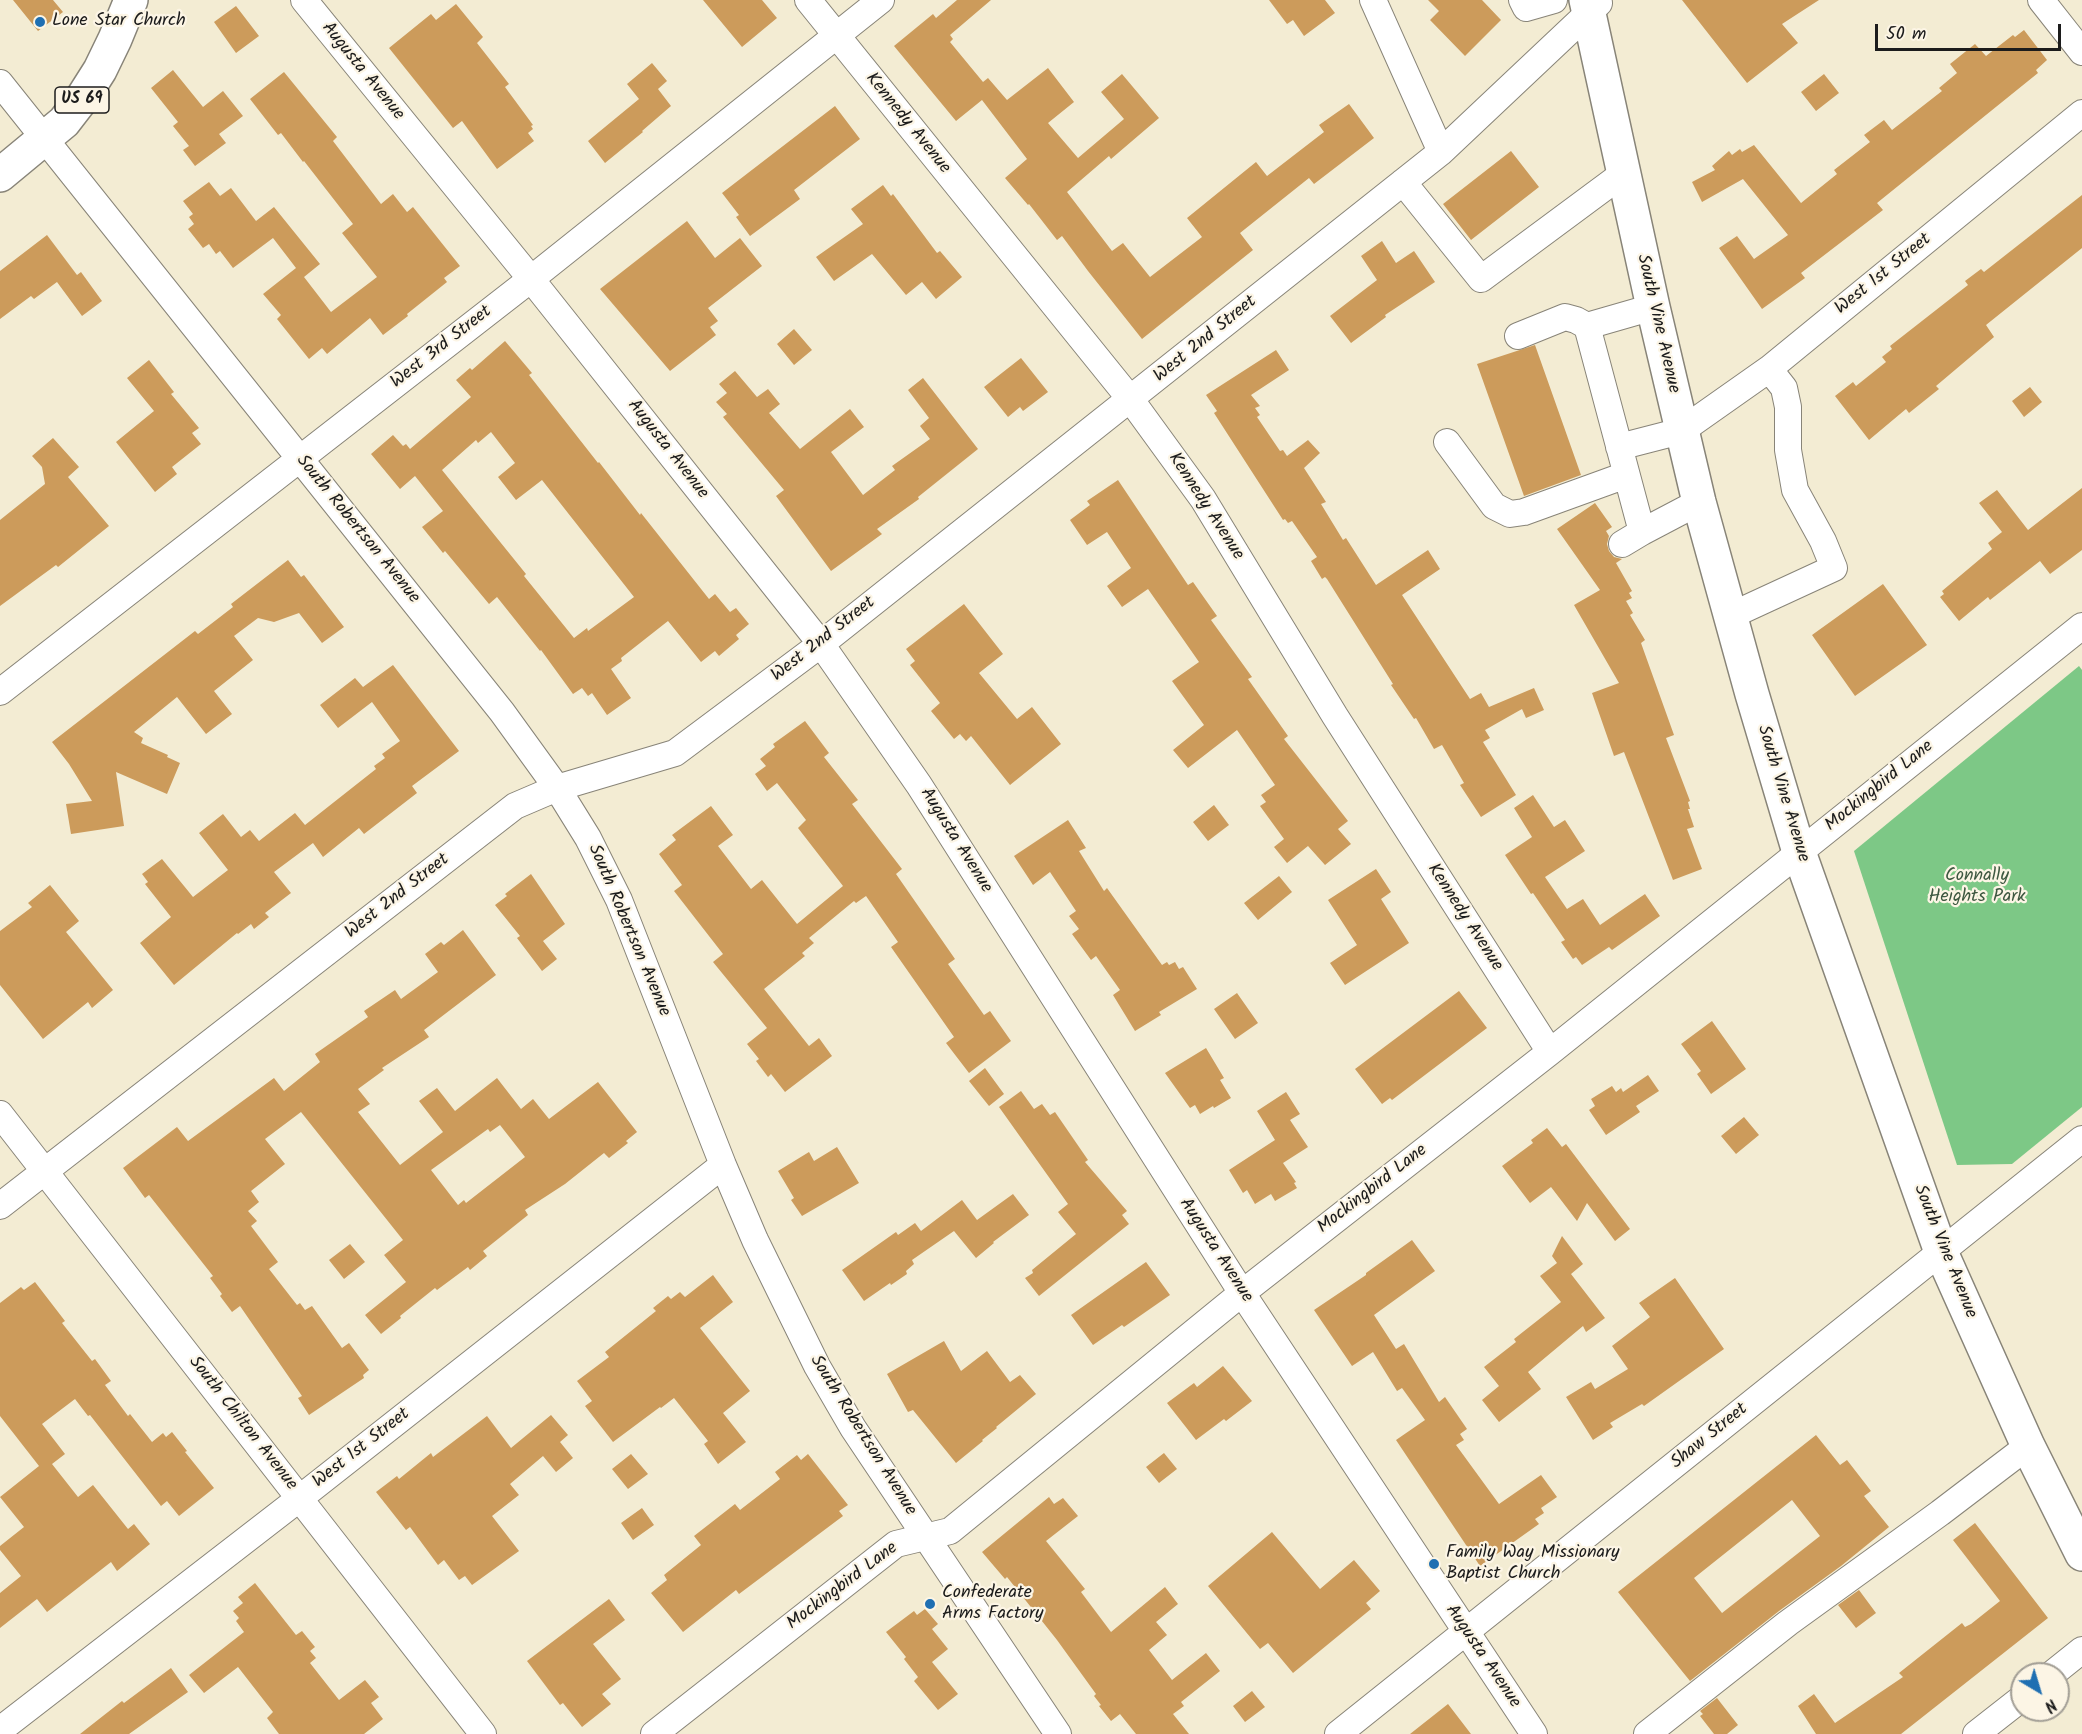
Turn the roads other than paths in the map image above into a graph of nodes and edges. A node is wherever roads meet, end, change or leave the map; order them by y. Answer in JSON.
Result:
{"nodes":[{"id":1,"x":131,"y":0,"type":"edge"},
{"id":2,"x":808,"y":0,"type":"edge"},
{"id":3,"x":881,"y":0,"type":"edge"},
{"id":4,"x":1373,"y":0,"type":"edge"},
{"id":5,"x":1522,"y":0,"type":"edge"},
{"id":6,"x":1554,"y":0,"type":"edge"},
{"id":7,"x":2041,"y":0,"type":"edge"},
{"id":8,"x":1592,"y":4,"type":"edge"},
{"id":9,"x":317,"y":5,"type":"edge"},
{"id":10,"x":835,"y":35,"type":"junction"},
{"id":11,"x":2082,"y":52,"type":"edge"},
{"id":12,"x":0,"y":83,"type":"edge"},
{"id":13,"x":2082,"y":113,"type":"edge"},
{"id":14,"x":45,"y":140,"type":"junction"},
{"id":15,"x":1441,"y":152,"type":"junction"},
{"id":16,"x":1624,"y":173,"type":"junction"},
{"id":17,"x":0,"y":175,"type":"edge"},
{"id":18,"x":1403,"y":182,"type":"junction"},
{"id":19,"x":531,"y":279,"type":"junction"},
{"id":20,"x":1653,"y":307,"type":"junction"},
{"id":21,"x":1587,"y":326,"type":"junction"},
{"id":22,"x":1518,"y":336,"type":"dead end"},
{"id":23,"x":1769,"y":369,"type":"junction"},
{"id":24,"x":1131,"y":400,"type":"junction"},
{"id":25,"x":1681,"y":431,"type":"junction"},
{"id":26,"x":1447,"y":441,"type":"dead end"},
{"id":27,"x":1619,"y":447,"type":"junction"},
{"id":28,"x":300,"y":458,"type":"junction"},
{"id":29,"x":1626,"y":475,"type":"junction"},
{"id":30,"x":1699,"y":502,"type":"junction"},
{"id":31,"x":1730,"y":616,"type":"junction"},
{"id":32,"x":2082,"y":626,"type":"edge"},
{"id":33,"x":821,"y":644,"type":"junction"},
{"id":34,"x":0,"y":692,"type":"edge"},
{"id":35,"x":556,"y":788,"type":"junction"},
{"id":36,"x":1799,"y":852,"type":"junction"},
{"id":37,"x":1550,"y":1052,"type":"junction"},
{"id":38,"x":0,"y":1114,"type":"edge"},
{"id":39,"x":2082,"y":1139,"type":"edge"},
{"id":40,"x":723,"y":1165,"type":"junction"},
{"id":41,"x":44,"y":1171,"type":"junction"},
{"id":42,"x":0,"y":1206,"type":"edge"},
{"id":43,"x":1941,"y":1252,"type":"junction"},
{"id":44,"x":1242,"y":1293,"type":"junction"},
{"id":45,"x":2028,"y":1446,"type":"junction"},
{"id":46,"x":300,"y":1498,"type":"junction"},
{"id":47,"x":926,"y":1537,"type":"junction"},
{"id":48,"x":2082,"y":1554,"type":"edge"},
{"id":49,"x":1465,"y":1632,"type":"junction"},
{"id":50,"x":2082,"y":1650,"type":"edge"},
{"id":51,"x":2067,"y":1662,"type":"edge"},
{"id":52,"x":2010,"y":1707,"type":"edge"},
{"id":53,"x":0,"y":1730,"type":"edge"},
{"id":54,"x":483,"y":1734,"type":"edge"},
{"id":55,"x":654,"y":1734,"type":"edge"},
{"id":56,"x":1058,"y":1734,"type":"edge"},
{"id":57,"x":1338,"y":1734,"type":"edge"},
{"id":58,"x":1534,"y":1734,"type":"edge"},
{"id":59,"x":1647,"y":1734,"type":"edge"},
{"id":60,"x":1976,"y":1734,"type":"edge"}],
"edges":[{"from":1,"to":14,"type":"main road","number":"US 69"},
{"from":2,"to":10,"type":"street","name":"Kennedy Avenue"},
{"from":3,"to":10,"type":"street","name":"West 3rd Street"},
{"from":4,"to":15,"type":"street"},
{"from":5,"to":6,"type":"street"},
{"from":7,"to":11,"type":"street"},
{"from":8,"to":15,"type":"street","name":"West 2nd Street"},
{"from":8,"to":16,"type":"main road","name":"South Vine Avenue"},
{"from":9,"to":19,"type":"street","name":"Augusta Avenue"},
{"from":10,"to":19,"type":"street","name":"West 3rd Street"},
{"from":10,"to":24,"type":"street","name":"Kennedy Avenue"},
{"from":12,"to":14,"type":"street","name":"South Robertson Avenue"},
{"from":13,"to":23,"type":"street","name":"West 1st Street"},
{"from":14,"to":17,"type":"main road","number":"US 69"},
{"from":14,"to":28,"type":"street","name":"South Robertson Avenue"},
{"from":15,"to":18,"type":"street","name":"West 2nd Street"},
{"from":16,"to":18,"type":"street"},
{"from":16,"to":20,"type":"main road","name":"South Vine Avenue"},
{"from":18,"to":24,"type":"street","name":"West 2nd Street"},
{"from":19,"to":28,"type":"street","name":"West 3rd Street"},
{"from":19,"to":33,"type":"street","name":"Augusta Avenue"},
{"from":20,"to":21,"type":"street"},
{"from":20,"to":25,"type":"main road","name":"South Vine Avenue"},
{"from":21,"to":22,"type":"street"},
{"from":21,"to":27,"type":"street"},
{"from":23,"to":25,"type":"street","name":"West 1st Street"},
{"from":23,"to":31,"type":"street"},
{"from":24,"to":33,"type":"street","name":"West 2nd Street"},
{"from":24,"to":37,"type":"street","name":"Kennedy Avenue"},
{"from":25,"to":27,"type":"street"},
{"from":25,"to":30,"type":"main road","name":"South Vine Avenue"},
{"from":26,"to":29,"type":"street"},
{"from":27,"to":29,"type":"street"},
{"from":28,"to":34,"type":"street","name":"West 3rd Street"},
{"from":28,"to":35,"type":"street","name":"South Robertson Avenue"},
{"from":29,"to":30,"type":"street"},
{"from":30,"to":31,"type":"main road","name":"South Vine Avenue"},
{"from":31,"to":36,"type":"main road","name":"South Vine Avenue"},
{"from":32,"to":36,"type":"street","name":"Mockingbird Lane"},
{"from":33,"to":35,"type":"street","name":"West 2nd Street"},
{"from":33,"to":44,"type":"street","name":"Augusta Avenue"},
{"from":35,"to":40,"type":"street","name":"South Robertson Avenue"},
{"from":35,"to":41,"type":"street","name":"West 2nd Street"},
{"from":36,"to":37,"type":"street","name":"Mockingbird Lane"},
{"from":36,"to":43,"type":"main road","name":"South Vine Avenue"},
{"from":37,"to":44,"type":"street","name":"Mockingbird Lane"},
{"from":38,"to":41,"type":"street","name":"South Chilton Avenue"},
{"from":39,"to":43,"type":"street","name":"Shaw Street"},
{"from":40,"to":46,"type":"street","name":"West 1st Street"},
{"from":40,"to":47,"type":"street","name":"South Robertson Avenue"},
{"from":41,"to":42,"type":"street","name":"West 2nd Street"},
{"from":41,"to":46,"type":"street","name":"South Chilton Avenue"},
{"from":43,"to":45,"type":"main road","name":"South Vine Avenue"},
{"from":43,"to":49,"type":"street","name":"Shaw Street"},
{"from":44,"to":47,"type":"street","name":"Mockingbird Lane"},
{"from":44,"to":49,"type":"street","name":"Augusta Avenue"},
{"from":45,"to":48,"type":"main road","name":"South Vine Avenue"},
{"from":45,"to":59,"type":"street"},
{"from":46,"to":53,"type":"street","name":"West 1st Street"},
{"from":46,"to":54,"type":"street","name":"South Chilton Avenue"},
{"from":47,"to":55,"type":"street","name":"Mockingbird Lane"},
{"from":47,"to":56,"type":"street","name":"South Robertson Avenue"},
{"from":49,"to":57,"type":"street","name":"Shaw Street"},
{"from":49,"to":58,"type":"street","name":"Augusta Avenue"},
{"from":50,"to":51,"type":"street"},
{"from":52,"to":60,"type":"street"}]}
